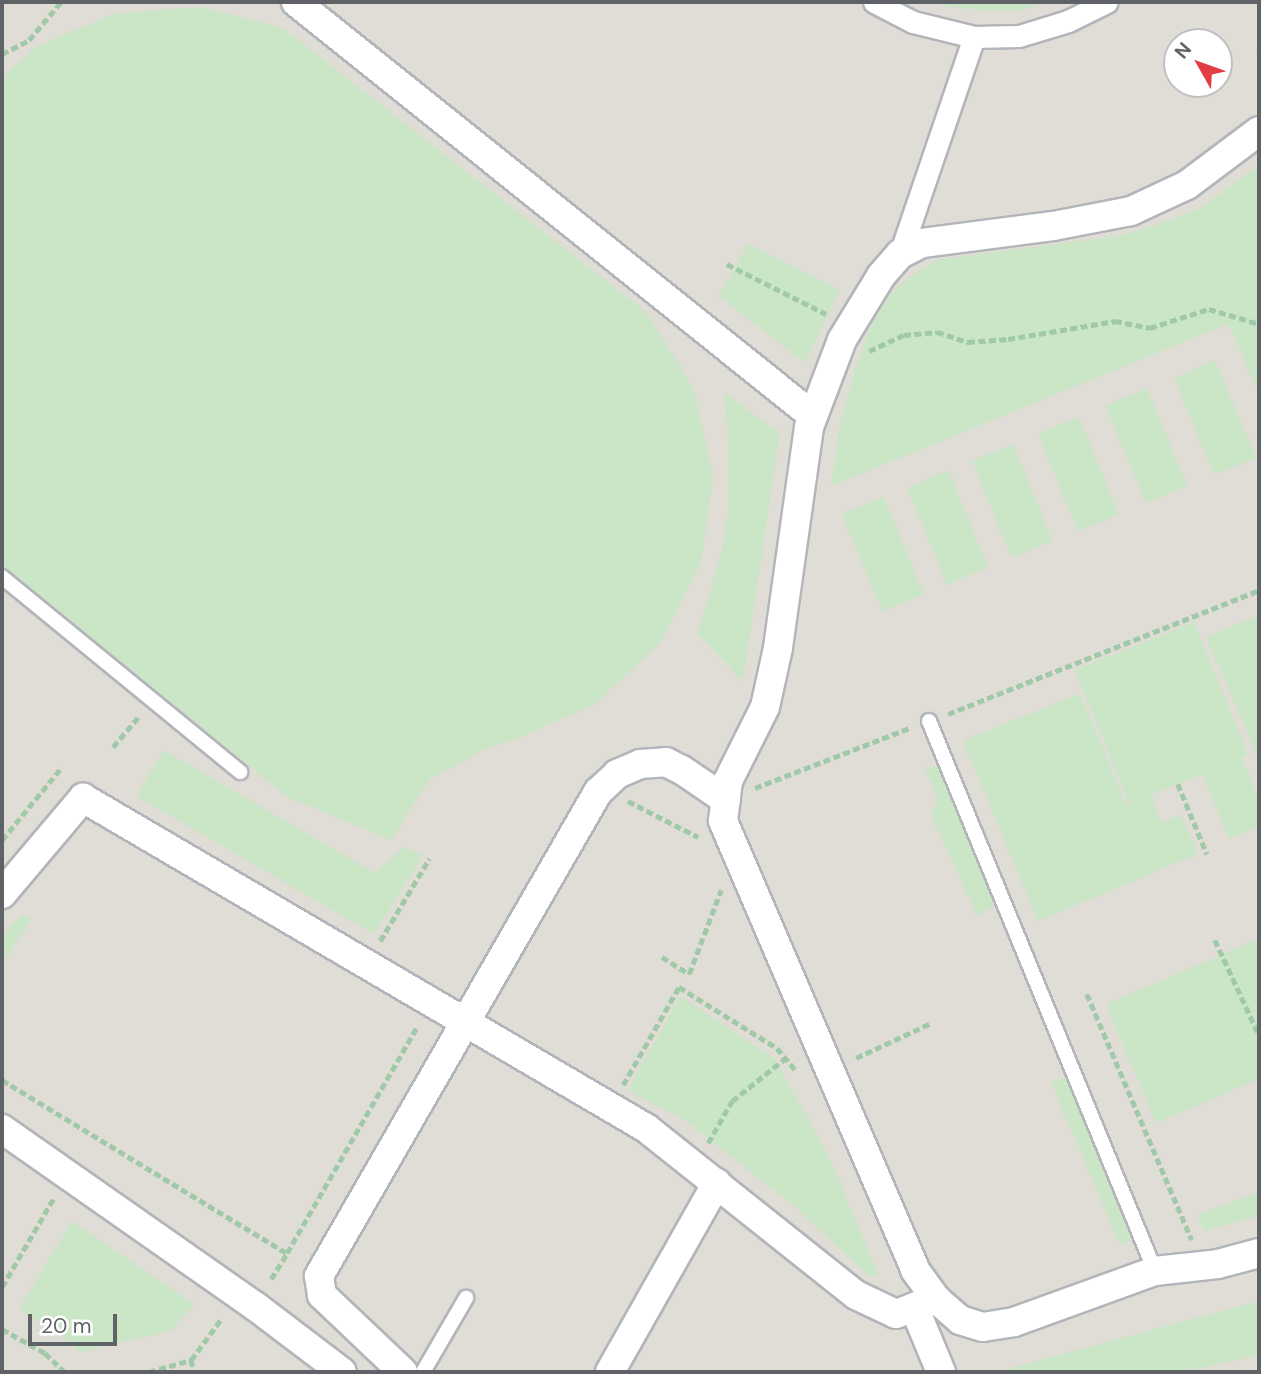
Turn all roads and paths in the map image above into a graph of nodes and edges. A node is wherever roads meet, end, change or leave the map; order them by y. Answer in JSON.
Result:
{"nodes":[{"id":1,"x":61,"y":2,"type":"edge"},
{"id":2,"x":296,"y":2,"type":"edge"},
{"id":3,"x":874,"y":2,"type":"edge"},
{"id":4,"x":1107,"y":2,"type":"edge"},
{"id":5,"x":974,"y":37,"type":"junction"},
{"id":6,"x":2,"y":54,"type":"edge"},
{"id":7,"x":1259,"y":131,"type":"edge"},
{"id":8,"x":900,"y":254,"type":"junction"},
{"id":9,"x":727,"y":264,"type":"dead end"},
{"id":10,"x":836,"y":319,"type":"dead end"},
{"id":11,"x":1259,"y":324,"type":"edge"},
{"id":12,"x":860,"y":356,"type":"dead end"},
{"id":13,"x":813,"y":416,"type":"junction"},
{"id":14,"x":2,"y":577,"type":"edge"},
{"id":15,"x":1259,"y":590,"type":"edge"},
{"id":16,"x":153,"y":701,"type":"junction"},
{"id":17,"x":929,"y":721,"type":"junction"},
{"id":18,"x":113,"y":747,"type":"dead end"},
{"id":19,"x":62,"y":767,"type":"dead end"},
{"id":20,"x":240,"y":772,"type":"dead end"},
{"id":21,"x":1178,"y":783,"type":"dead end"},
{"id":22,"x":765,"y":786,"type":"dead end"},
{"id":23,"x":625,"y":799,"type":"dead end"},
{"id":24,"x":726,"y":800,"type":"junction"},
{"id":25,"x":2,"y":840,"type":"edge"},
{"id":26,"x":707,"y":842,"type":"dead end"},
{"id":27,"x":1207,"y":854,"type":"dead end"},
{"id":28,"x":429,"y":859,"type":"dead end"},
{"id":29,"x":723,"y":886,"type":"dead end"},
{"id":30,"x":2,"y":894,"type":"edge"},
{"id":31,"x":1215,"y":940,"type":"dead end"},
{"id":32,"x":374,"y":951,"type":"dead end"},
{"id":33,"x":662,"y":957,"type":"dead end"},
{"id":34,"x":1087,"y":994,"type":"dead end"},
{"id":35,"x":419,"y":1022,"type":"dead end"},
{"id":36,"x":465,"y":1022,"type":"junction"},
{"id":37,"x":929,"y":1024,"type":"dead end"},
{"id":38,"x":1259,"y":1035,"type":"edge"},
{"id":39,"x":787,"y":1057,"type":"junction"},
{"id":40,"x":856,"y":1058,"type":"dead end"},
{"id":41,"x":2,"y":1080,"type":"edge"},
{"id":42,"x":802,"y":1082,"type":"dead end"},
{"id":43,"x":618,"y":1095,"type":"dead end"},
{"id":44,"x":2,"y":1129,"type":"edge"},
{"id":45,"x":696,"y":1141,"type":"dead end"},
{"id":46,"x":717,"y":1183,"type":"junction"},
{"id":47,"x":55,"y":1195,"type":"dead end"},
{"id":48,"x":1192,"y":1240,"type":"dead end"},
{"id":49,"x":287,"y":1253,"type":"junction"},
{"id":50,"x":1259,"y":1253,"type":"edge"},
{"id":51,"x":1156,"y":1271,"type":"junction"},
{"id":52,"x":271,"y":1279,"type":"dead end"},
{"id":53,"x":2,"y":1287,"type":"edge"},
{"id":54,"x":466,"y":1298,"type":"dead end"},
{"id":55,"x":925,"y":1303,"type":"junction"},
{"id":56,"x":226,"y":1312,"type":"dead end"},
{"id":57,"x":2,"y":1329,"type":"edge"},
{"id":58,"x":191,"y":1360,"type":"junction"},
{"id":59,"x":65,"y":1372,"type":"edge"},
{"id":60,"x":149,"y":1372,"type":"edge"},
{"id":61,"x":195,"y":1372,"type":"edge"},
{"id":62,"x":342,"y":1372,"type":"edge"},
{"id":63,"x":403,"y":1372,"type":"edge"},
{"id":64,"x":424,"y":1372,"type":"edge"},
{"id":65,"x":610,"y":1372,"type":"edge"},
{"id":66,"x":941,"y":1372,"type":"edge"}],
"edges":[{"from":1,"to":6,"type":"path"},
{"from":2,"to":13,"type":"street"},
{"from":3,"to":5,"type":"street"},
{"from":4,"to":5,"type":"street"},
{"from":5,"to":8,"type":"street"},
{"from":7,"to":8,"type":"street"},
{"from":8,"to":13,"type":"street"},
{"from":9,"to":10,"type":"path"},
{"from":11,"to":12,"type":"path"},
{"from":13,"to":24,"type":"street"},
{"from":14,"to":16,"type":"lane"},
{"from":15,"to":17,"type":"path"},
{"from":16,"to":18,"type":"path"},
{"from":16,"to":20,"type":"lane"},
{"from":17,"to":22,"type":"path"},
{"from":17,"to":51,"type":"lane"},
{"from":19,"to":25,"type":"path"},
{"from":21,"to":27,"type":"path"},
{"from":23,"to":26,"type":"path"},
{"from":24,"to":36,"type":"street"},
{"from":24,"to":55,"type":"street"},
{"from":28,"to":32,"type":"path"},
{"from":29,"to":33,"type":"path"},
{"from":30,"to":36,"type":"street"},
{"from":31,"to":38,"type":"path"},
{"from":34,"to":48,"type":"path"},
{"from":35,"to":49,"type":"path"},
{"from":36,"to":46,"type":"street"},
{"from":36,"to":63,"type":"street"},
{"from":37,"to":40,"type":"path"},
{"from":39,"to":42,"type":"path"},
{"from":39,"to":43,"type":"path"},
{"from":39,"to":45,"type":"path"},
{"from":41,"to":49,"type":"path"},
{"from":44,"to":62,"type":"street"},
{"from":46,"to":55,"type":"street"},
{"from":46,"to":65,"type":"street"},
{"from":47,"to":53,"type":"path"},
{"from":49,"to":52,"type":"path"},
{"from":50,"to":51,"type":"street"},
{"from":51,"to":55,"type":"street"},
{"from":54,"to":64,"type":"lane"},
{"from":55,"to":66,"type":"street"},
{"from":56,"to":58,"type":"path"},
{"from":57,"to":59,"type":"path"},
{"from":58,"to":60,"type":"path"},
{"from":58,"to":61,"type":"path"}]}
